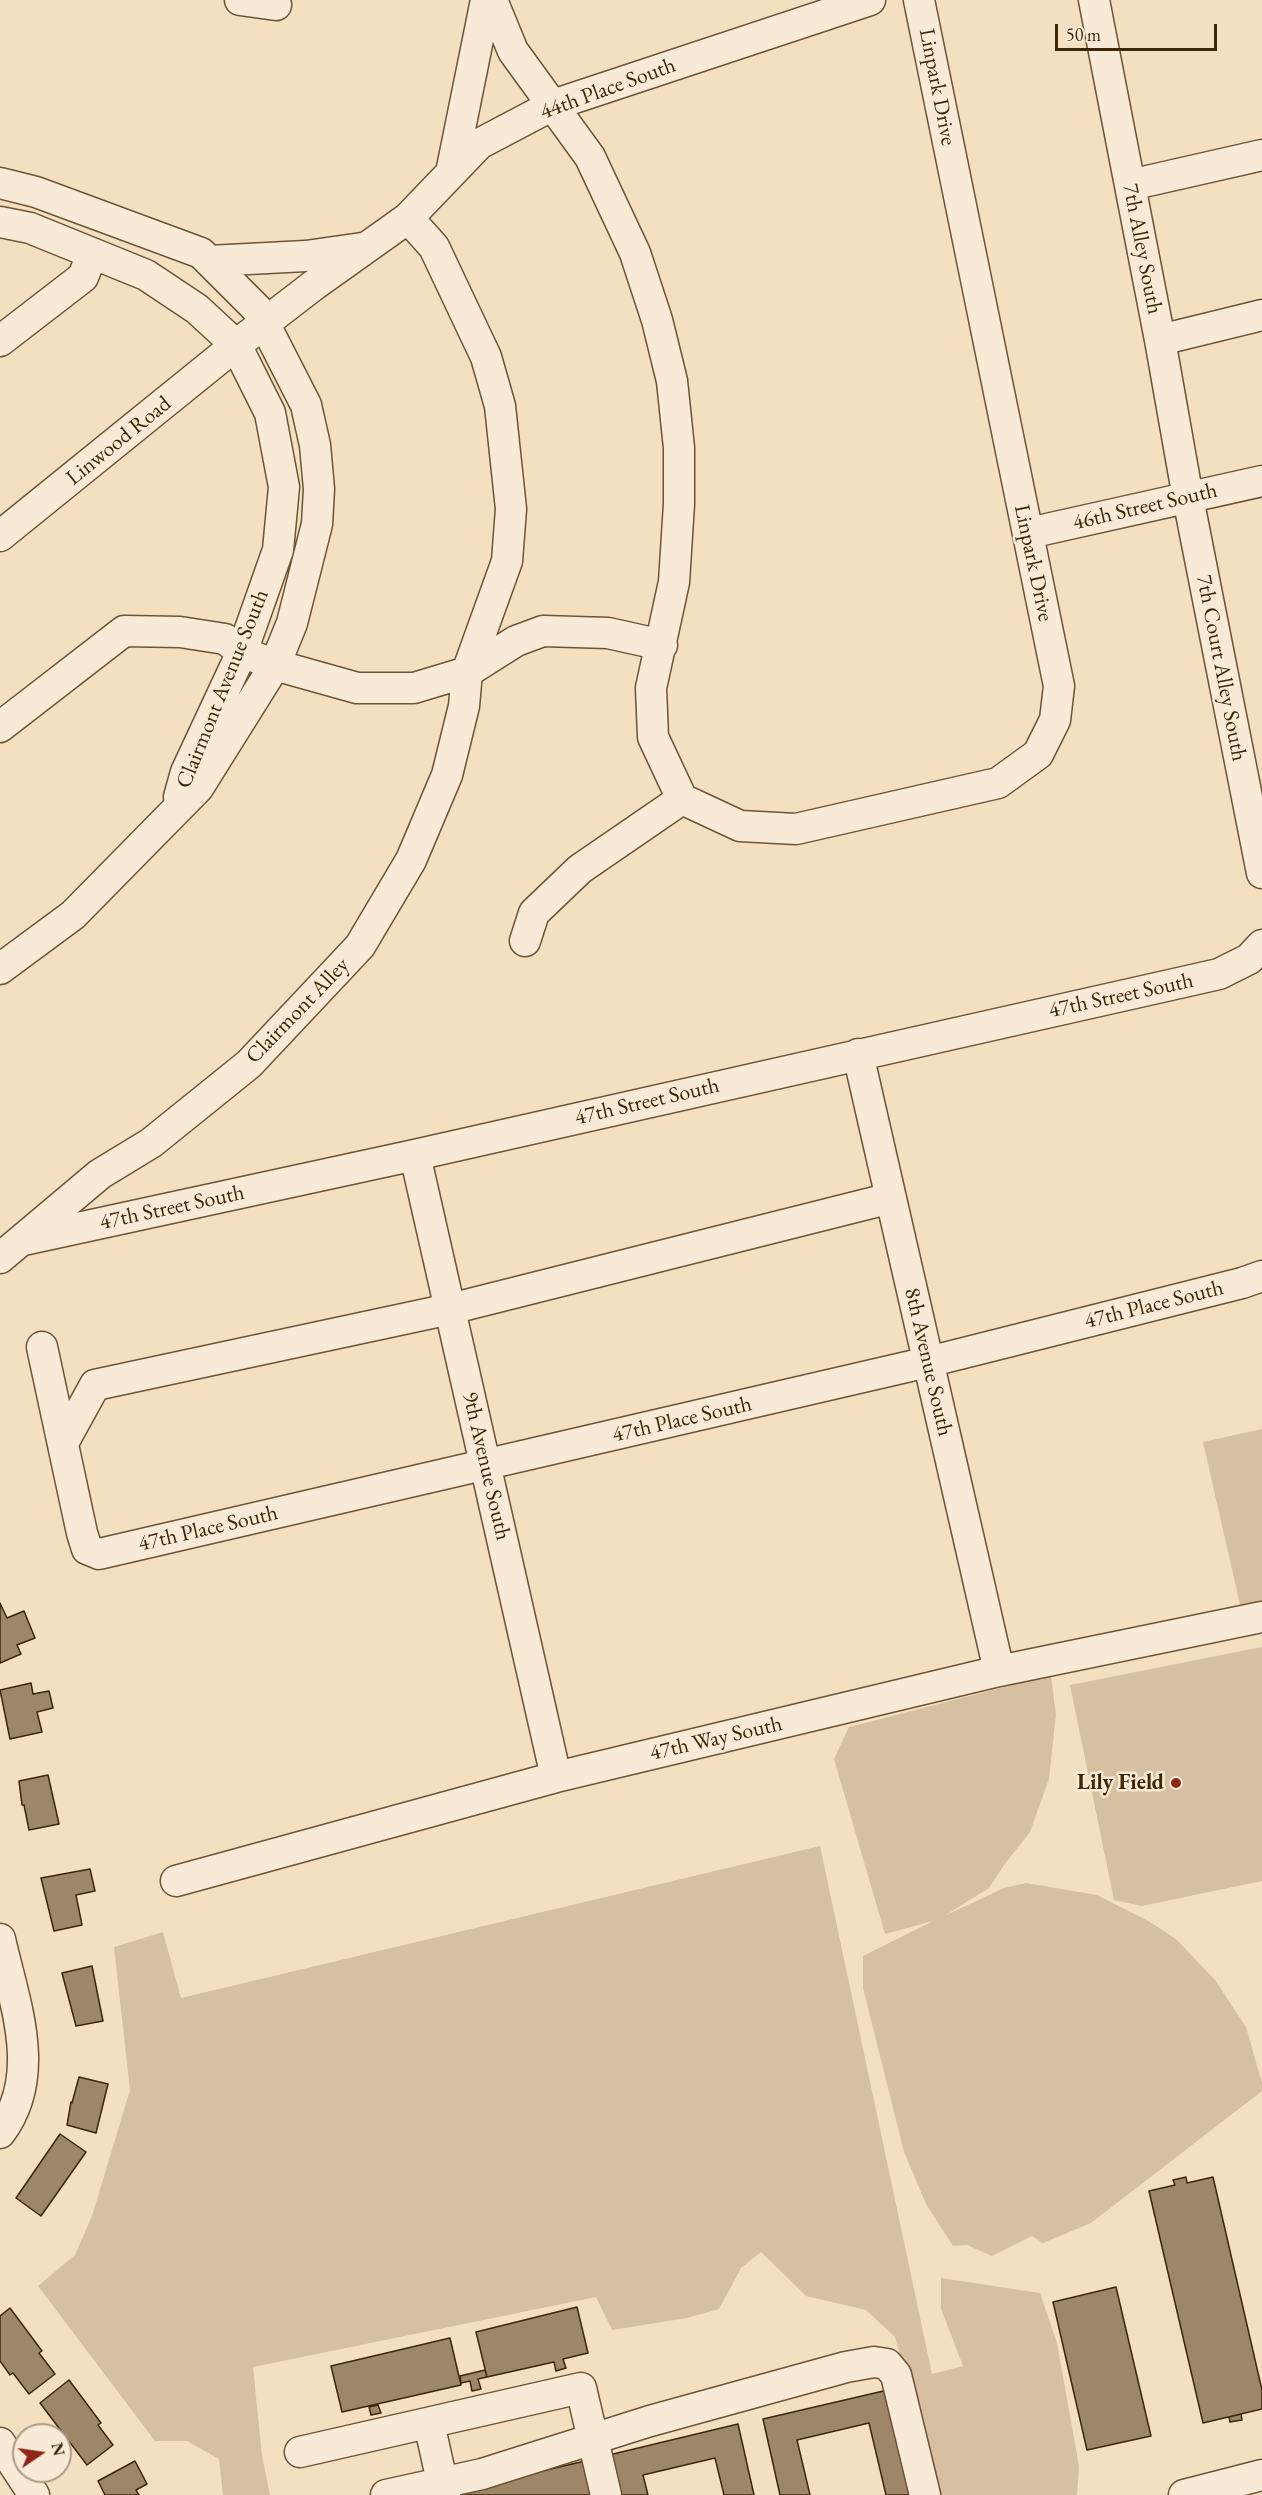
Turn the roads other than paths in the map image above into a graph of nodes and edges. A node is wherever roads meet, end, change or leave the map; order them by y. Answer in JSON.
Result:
{"nodes":[{"id":1,"x":240,"y":0,"type":"edge"},
{"id":2,"x":486,"y":0,"type":"edge"},
{"id":3,"x":492,"y":0,"type":"edge"},
{"id":4,"x":870,"y":0,"type":"edge"},
{"id":5,"x":919,"y":0,"type":"edge"},
{"id":6,"x":1094,"y":0,"type":"edge"},
{"id":7,"x":276,"y":5,"type":"dead end"},
{"id":8,"x":553,"y":105,"type":"junction"},
{"id":9,"x":1262,"y":155,"type":"edge"},
{"id":10,"x":451,"y":174,"type":"junction"},
{"id":11,"x":0,"y":183,"type":"edge"},
{"id":12,"x":1130,"y":185,"type":"junction"},
{"id":13,"x":408,"y":218,"type":"junction"},
{"id":14,"x":0,"y":222,"type":"edge"},
{"id":15,"x":368,"y":247,"type":"junction"},
{"id":16,"x":92,"y":254,"type":"junction"},
{"id":17,"x":208,"y":261,"type":"junction"},
{"id":18,"x":1262,"y":315,"type":"edge"},
{"id":19,"x":264,"y":324,"type":"junction"},
{"id":20,"x":0,"y":340,"type":"edge"},
{"id":21,"x":1160,"y":340,"type":"junction"},
{"id":22,"x":236,"y":345,"type":"junction"},
{"id":23,"x":1262,"y":481,"type":"edge"},
{"id":24,"x":1188,"y":498,"type":"junction"},
{"id":25,"x":1029,"y":533,"type":"junction"},
{"id":26,"x":0,"y":536,"type":"edge"},
{"id":27,"x":662,"y":645,"type":"junction"},
{"id":28,"x":242,"y":652,"type":"junction"},
{"id":29,"x":275,"y":665,"type":"junction"},
{"id":30,"x":467,"y":672,"type":"junction"},
{"id":31,"x":0,"y":727,"type":"edge"},
{"id":32,"x":682,"y":799,"type":"junction"},
{"id":33,"x":176,"y":811,"type":"junction"},
{"id":34,"x":1262,"y":873,"type":"edge"},
{"id":35,"x":525,"y":941,"type":"dead end"},
{"id":36,"x":1262,"y":945,"type":"edge"},
{"id":37,"x":0,"y":969,"type":"edge"},
{"id":38,"x":858,"y":1054,"type":"junction"},
{"id":39,"x":416,"y":1155,"type":"junction"},
{"id":40,"x":891,"y":1198,"type":"junction"},
{"id":41,"x":11,"y":1249,"type":"edge"},
{"id":42,"x":1262,"y":1276,"type":"edge"},
{"id":43,"x":450,"y":1309,"type":"junction"},
{"id":44,"x":42,"y":1347,"type":"dead end"},
{"id":45,"x":928,"y":1362,"type":"junction"},
{"id":46,"x":63,"y":1443,"type":"junction"},
{"id":47,"x":485,"y":1465,"type":"junction"},
{"id":48,"x":1262,"y":1617,"type":"edge"},
{"id":49,"x":999,"y":1671,"type":"junction"},
{"id":50,"x":556,"y":1777,"type":"junction"},
{"id":51,"x":176,"y":1881,"type":"dead end"},
{"id":52,"x":0,"y":1939,"type":"edge"},
{"id":53,"x":0,"y":2133,"type":"edge"},
{"id":54,"x":429,"y":2423,"type":"junction"},
{"id":55,"x":593,"y":2439,"type":"junction"},
{"id":56,"x":0,"y":2443,"type":"edge"},
{"id":57,"x":300,"y":2452,"type":"dead end"},
{"id":58,"x":1262,"y":2475,"type":"edge"},
{"id":59,"x":443,"y":2489,"type":"edge"},
{"id":60,"x":34,"y":2495,"type":"edge"},
{"id":61,"x":386,"y":2495,"type":"edge"},
{"id":62,"x":606,"y":2495,"type":"edge"},
{"id":63,"x":925,"y":2495,"type":"edge"},
{"id":64,"x":1184,"y":2495,"type":"edge"}],
"edges":[{"from":1,"to":7,"type":"street"},
{"from":2,"to":10,"type":"street"},
{"from":3,"to":8,"type":"street"},
{"from":4,"to":8,"type":"street","name":"44th Place South"},
{"from":5,"to":25,"type":"street","name":"Linpark Drive"},
{"from":6,"to":12,"type":"street","name":"7th Alley South"},
{"from":8,"to":10,"type":"street","name":"44th Place South"},
{"from":8,"to":27,"type":"street"},
{"from":9,"to":12,"type":"street"},
{"from":10,"to":13,"type":"street","name":"44th Place South"},
{"from":11,"to":17,"type":"street","name":"Clairmont Avenue South"},
{"from":12,"to":21,"type":"street","name":"7th Alley South"},
{"from":13,"to":15,"type":"street","name":"44th Place South"},
{"from":13,"to":30,"type":"street","name":"Clairmont Alley"},
{"from":14,"to":16,"type":"street","name":"Clairmont Avenue South"},
{"from":15,"to":17,"type":"street"},
{"from":15,"to":19,"type":"street","name":"44th Place South"},
{"from":16,"to":20,"type":"street"},
{"from":16,"to":22,"type":"street","name":"Clairmont Avenue South"},
{"from":17,"to":19,"type":"street","name":"Clairmont Avenue South"},
{"from":18,"to":21,"type":"street"},
{"from":19,"to":22,"type":"street","name":"Linwood Road"},
{"from":19,"to":29,"type":"street","name":"Clairmont Avenue South"},
{"from":21,"to":24,"type":"street","name":"7th Alley South"},
{"from":22,"to":26,"type":"street","name":"Linwood Road"},
{"from":22,"to":28,"type":"street","name":"Clairmont Avenue South"},
{"from":23,"to":24,"type":"street","name":"46th Street South"},
{"from":24,"to":25,"type":"street","name":"46th Street South"},
{"from":24,"to":34,"type":"street","name":"7th Court Alley South"},
{"from":25,"to":32,"type":"street","name":"Linpark Drive"},
{"from":27,"to":30,"type":"street"},
{"from":27,"to":32,"type":"street"},
{"from":28,"to":29,"type":"street"},
{"from":28,"to":31,"type":"street"},
{"from":28,"to":33,"type":"street","name":"Clairmont Avenue South"},
{"from":29,"to":30,"type":"street"},
{"from":29,"to":33,"type":"street","name":"Clairmont Avenue South"},
{"from":30,"to":41,"type":"street","name":"Clairmont Alley"},
{"from":32,"to":35,"type":"street"},
{"from":33,"to":37,"type":"street","name":"Clairmont Avenue South"},
{"from":36,"to":38,"type":"street","name":"47th Street South"},
{"from":38,"to":39,"type":"street","name":"47th Street South"},
{"from":38,"to":40,"type":"street","name":"8th Avenue South"},
{"from":39,"to":41,"type":"street","name":"47th Street South"},
{"from":39,"to":43,"type":"street","name":"9th Avenue South"},
{"from":40,"to":43,"type":"street"},
{"from":40,"to":45,"type":"street","name":"8th Avenue South"},
{"from":42,"to":45,"type":"street","name":"47th Place South"},
{"from":43,"to":46,"type":"street"},
{"from":43,"to":47,"type":"street","name":"9th Avenue South"},
{"from":44,"to":46,"type":"street"},
{"from":45,"to":47,"type":"street","name":"47th Place South"},
{"from":45,"to":49,"type":"street","name":"8th Avenue South"},
{"from":46,"to":47,"type":"street","name":"47th Place South"},
{"from":47,"to":50,"type":"street","name":"9th Avenue South"},
{"from":48,"to":49,"type":"street","name":"47th Way South"},
{"from":49,"to":50,"type":"street","name":"47th Way South"},
{"from":50,"to":51,"type":"street","name":"47th Way South"},
{"from":52,"to":53,"type":"street"},
{"from":54,"to":55,"type":"street"},
{"from":54,"to":57,"type":"street"},
{"from":54,"to":59,"type":"street"},
{"from":55,"to":59,"type":"street"},
{"from":55,"to":62,"type":"street"},
{"from":55,"to":63,"type":"street"},
{"from":56,"to":60,"type":"street"},
{"from":58,"to":64,"type":"street"},
{"from":59,"to":61,"type":"street"}]}
